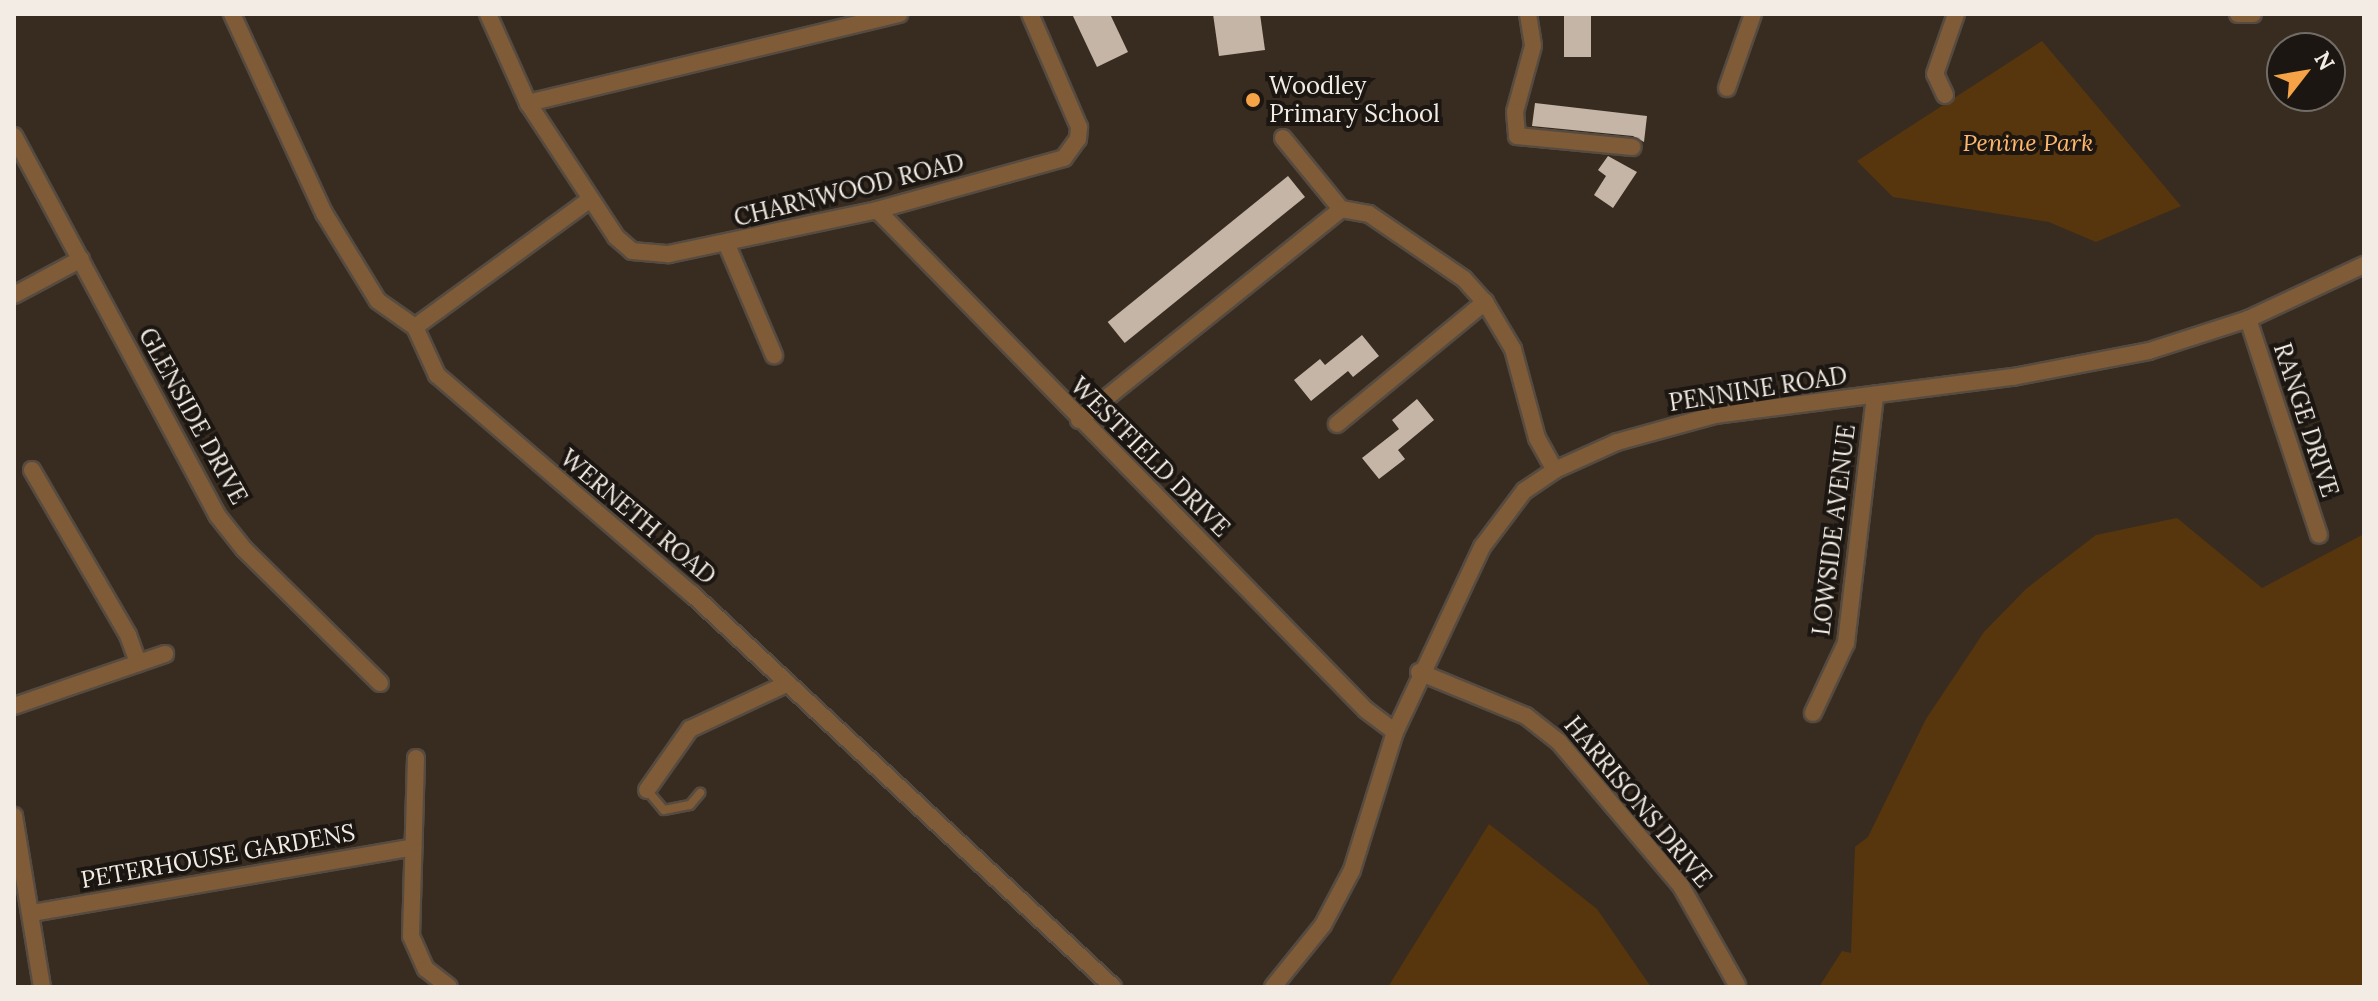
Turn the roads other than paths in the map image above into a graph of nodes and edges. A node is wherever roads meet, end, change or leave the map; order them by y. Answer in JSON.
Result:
{"nodes":[{"id":1,"x":232,"y":14,"type":"edge"},
{"id":2,"x":488,"y":14,"type":"edge"},
{"id":3,"x":899,"y":14,"type":"edge"},
{"id":4,"x":1030,"y":14,"type":"edge"},
{"id":5,"x":1528,"y":14,"type":"edge"},
{"id":6,"x":1753,"y":14,"type":"edge"},
{"id":7,"x":1956,"y":14,"type":"edge"},
{"id":8,"x":2238,"y":14,"type":"edge"},
{"id":9,"x":2253,"y":14,"type":"edge"},
{"id":10,"x":1727,"y":88,"type":"dead end"},
{"id":11,"x":1945,"y":95,"type":"dead end"},
{"id":12,"x":528,"y":103,"type":"junction"},
{"id":13,"x":14,"y":136,"type":"edge"},
{"id":14,"x":1283,"y":138,"type":"dead end"},
{"id":15,"x":1632,"y":147,"type":"dead end"},
{"id":16,"x":589,"y":200,"type":"junction"},
{"id":17,"x":1341,"y":209,"type":"junction"},
{"id":18,"x":877,"y":210,"type":"junction"},
{"id":19,"x":727,"y":245,"type":"junction"},
{"id":20,"x":81,"y":259,"type":"junction"},
{"id":21,"x":2364,"y":265,"type":"edge"},
{"id":22,"x":14,"y":295,"type":"edge"},
{"id":23,"x":1485,"y":302,"type":"junction"},
{"id":24,"x":2248,"y":319,"type":"junction"},
{"id":25,"x":415,"y":327,"type":"junction"},
{"id":26,"x":774,"y":355,"type":"dead end"},
{"id":27,"x":1875,"y":395,"type":"junction"},
{"id":28,"x":1079,"y":420,"type":"junction"},
{"id":29,"x":1337,"y":424,"type":"dead end"},
{"id":30,"x":32,"y":470,"type":"dead end"},
{"id":31,"x":1555,"y":470,"type":"junction"},
{"id":32,"x":2319,"y":535,"type":"dead end"},
{"id":33,"x":165,"y":654,"type":"dead end"},
{"id":34,"x":138,"y":663,"type":"junction"},
{"id":35,"x":1419,"y":672,"type":"junction"},
{"id":36,"x":380,"y":683,"type":"dead end"},
{"id":37,"x":788,"y":683,"type":"junction"},
{"id":38,"x":14,"y":706,"type":"edge"},
{"id":39,"x":1813,"y":713,"type":"dead end"},
{"id":40,"x":1395,"y":732,"type":"junction"},
{"id":41,"x":416,"y":758,"type":"dead end"},
{"id":42,"x":647,"y":790,"type":"joint"},
{"id":43,"x":700,"y":793,"type":"dead end"},
{"id":44,"x":14,"y":816,"type":"edge"},
{"id":45,"x":413,"y":847,"type":"junction"},
{"id":46,"x":32,"y":913,"type":"junction"},
{"id":47,"x":1737,"y":985,"type":"edge"},
{"id":48,"x":42,"y":987,"type":"edge"},
{"id":49,"x":449,"y":987,"type":"edge"},
{"id":50,"x":1113,"y":987,"type":"edge"},
{"id":51,"x":1273,"y":987,"type":"edge"}],
"edges":[{"from":1,"to":25,"type":"street","name":"WERNETH ROAD"},
{"from":2,"to":12,"type":"street"},
{"from":3,"to":12,"type":"street"},
{"from":4,"to":18,"type":"street","name":"CHARNWOOD ROAD"},
{"from":5,"to":15,"type":"street"},
{"from":6,"to":10,"type":"street"},
{"from":7,"to":11,"type":"street"},
{"from":8,"to":9,"type":"street"},
{"from":12,"to":16,"type":"street"},
{"from":13,"to":20,"type":"street","name":"GLENSIDE DRIVE"},
{"from":14,"to":17,"type":"street"},
{"from":16,"to":19,"type":"street","name":"CHARNWOOD ROAD"},
{"from":16,"to":25,"type":"street"},
{"from":17,"to":23,"type":"street"},
{"from":17,"to":28,"type":"street"},
{"from":18,"to":19,"type":"street","name":"CHARNWOOD ROAD"},
{"from":18,"to":28,"type":"street","name":"WESTFIELD DRIVE"},
{"from":19,"to":26,"type":"street"},
{"from":20,"to":22,"type":"street"},
{"from":20,"to":36,"type":"street","name":"GLENSIDE DRIVE"},
{"from":21,"to":24,"type":"street","name":"PENNINE ROAD"},
{"from":23,"to":29,"type":"street"},
{"from":23,"to":31,"type":"street"},
{"from":24,"to":27,"type":"street","name":"PENNINE ROAD"},
{"from":24,"to":32,"type":"street","name":"RANGE DRIVE"},
{"from":25,"to":37,"type":"street","name":"WERNETH ROAD"},
{"from":27,"to":31,"type":"street","name":"PENNINE ROAD"},
{"from":27,"to":39,"type":"street","name":"LOWSIDE AVENUE"},
{"from":28,"to":40,"type":"street","name":"WESTFIELD DRIVE"},
{"from":30,"to":34,"type":"street"},
{"from":31,"to":35,"type":"street","name":"PENNINE ROAD"},
{"from":33,"to":34,"type":"street"},
{"from":34,"to":38,"type":"street"},
{"from":35,"to":40,"type":"street","name":"PENNINE ROAD"},
{"from":35,"to":47,"type":"street","name":"HARRISONS DRIVE"},
{"from":37,"to":42,"type":"street"},
{"from":37,"to":50,"type":"street","name":"WERNETH ROAD"},
{"from":40,"to":51,"type":"street","name":"PENNINE ROAD"},
{"from":41,"to":45,"type":"street"},
{"from":42,"to":43,"type":"lane"},
{"from":44,"to":46,"type":"street"},
{"from":45,"to":46,"type":"street","name":"PETERHOUSE GARDENS"},
{"from":45,"to":49,"type":"street"},
{"from":46,"to":48,"type":"street"}]}
